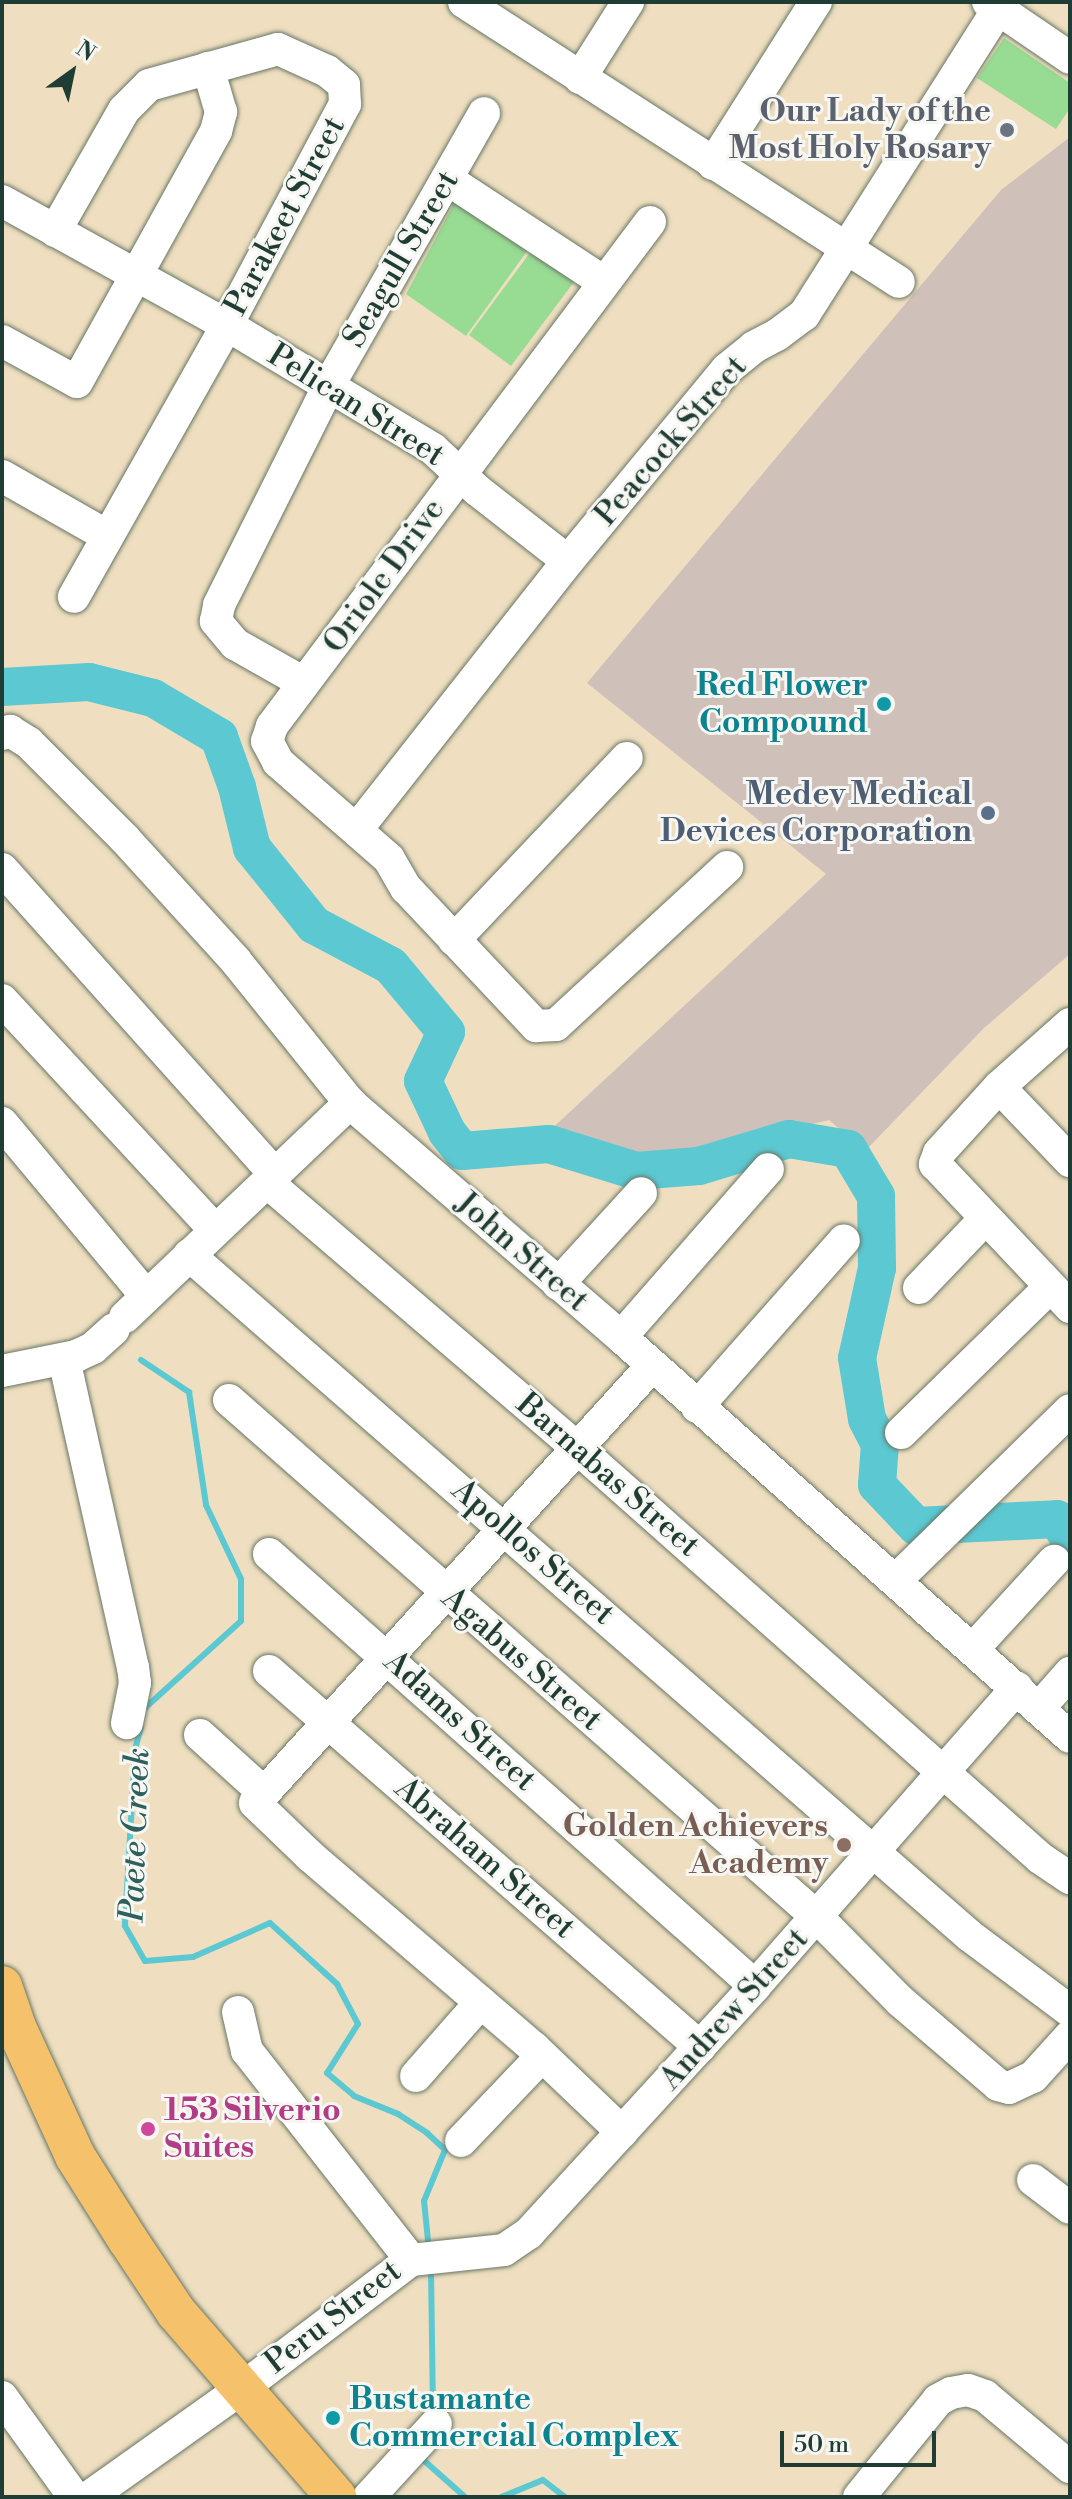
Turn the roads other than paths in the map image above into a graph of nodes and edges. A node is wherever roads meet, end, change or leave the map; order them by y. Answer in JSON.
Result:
{"nodes":[{"id":1,"x":464,"y":2,"type":"edge"},
{"id":2,"x":628,"y":2,"type":"edge"},
{"id":3,"x":816,"y":2,"type":"edge"},
{"id":4,"x":993,"y":6,"type":"edge"},
{"id":5,"x":1070,"y":58,"type":"edge"},
{"id":6,"x":208,"y":68,"type":"junction"},
{"id":7,"x":580,"y":78,"type":"junction"},
{"id":8,"x":484,"y":113,"type":"dead end"},
{"id":9,"x":713,"y":164,"type":"junction"},
{"id":10,"x":447,"y":179,"type":"junction"},
{"id":11,"x":2,"y":201,"type":"edge"},
{"id":12,"x":650,"y":222,"type":"dead end"},
{"id":13,"x":55,"y":231,"type":"junction"},
{"id":14,"x":845,"y":249,"type":"junction"},
{"id":15,"x":135,"y":277,"type":"junction"},
{"id":16,"x":604,"y":282,"type":"junction"},
{"id":17,"x":899,"y":282,"type":"dead end"},
{"id":18,"x":227,"y":325,"type":"junction"},
{"id":19,"x":2,"y":341,"type":"edge"},
{"id":20,"x":329,"y":385,"type":"junction"},
{"id":21,"x":460,"y":472,"type":"junction"},
{"id":22,"x":2,"y":476,"type":"edge"},
{"id":23,"x":107,"y":536,"type":"junction"},
{"id":24,"x":568,"y":561,"type":"junction"},
{"id":25,"x":74,"y":597,"type":"dead end"},
{"id":26,"x":304,"y":683,"type":"junction"},
{"id":27,"x":6,"y":732,"type":"edge"},
{"id":28,"x":627,"y":758,"type":"dead end"},
{"id":29,"x":357,"y":829,"type":"junction"},
{"id":30,"x":727,"y":867,"type":"dead end"},
{"id":31,"x":2,"y":869,"type":"edge"},
{"id":32,"x":454,"y":940,"type":"junction"},
{"id":33,"x":2,"y":1000,"type":"edge"},
{"id":34,"x":1070,"y":1024,"type":"edge"},
{"id":35,"x":999,"y":1087,"type":"junction"},
{"id":36,"x":350,"y":1103,"type":"junction"},
{"id":37,"x":2,"y":1123,"type":"edge"},
{"id":38,"x":1070,"y":1161,"type":"edge"},
{"id":39,"x":768,"y":1169,"type":"dead end"},
{"id":40,"x":271,"y":1178,"type":"junction"},
{"id":41,"x":641,"y":1193,"type":"dead end"},
{"id":42,"x":985,"y":1219,"type":"junction"},
{"id":43,"x":215,"y":1230,"type":"junction"},
{"id":44,"x":844,"y":1240,"type":"dead end"},
{"id":45,"x":189,"y":1255,"type":"junction"},
{"id":46,"x":558,"y":1284,"type":"junction"},
{"id":47,"x":919,"y":1288,"type":"dead end"},
{"id":48,"x":1060,"y":1297,"type":"edge"},
{"id":49,"x":128,"y":1314,"type":"junction"},
{"id":50,"x":621,"y":1337,"type":"junction"},
{"id":51,"x":64,"y":1359,"type":"junction"},
{"id":52,"x":652,"y":1366,"type":"junction"},
{"id":53,"x":2,"y":1371,"type":"edge"},
{"id":54,"x":229,"y":1400,"type":"dead end"},
{"id":55,"x":697,"y":1407,"type":"junction"},
{"id":56,"x":1063,"y":1429,"type":"edge"},
{"id":57,"x":901,"y":1433,"type":"dead end"},
{"id":58,"x":576,"y":1447,"type":"junction"},
{"id":59,"x":504,"y":1527,"type":"junction"},
{"id":60,"x":269,"y":1554,"type":"dead end"},
{"id":61,"x":1054,"y":1561,"type":"dead end"},
{"id":62,"x":896,"y":1580,"type":"junction"},
{"id":63,"x":444,"y":1591,"type":"junction"},
{"id":64,"x":973,"y":1649,"type":"junction"},
{"id":65,"x":387,"y":1655,"type":"junction"},
{"id":66,"x":269,"y":1671,"type":"dead end"},
{"id":67,"x":1070,"y":1673,"type":"edge"},
{"id":68,"x":1028,"y":1698,"type":"junction"},
{"id":69,"x":127,"y":1723,"type":"dead end"},
{"id":70,"x":329,"y":1724,"type":"junction"},
{"id":71,"x":200,"y":1735,"type":"dead end"},
{"id":72,"x":1070,"y":1737,"type":"edge"},
{"id":73,"x":946,"y":1773,"type":"junction"},
{"id":74,"x":258,"y":1797,"type":"junction"},
{"id":75,"x":876,"y":1851,"type":"junction"},
{"id":76,"x":1070,"y":1878,"type":"edge"},
{"id":77,"x":817,"y":1917,"type":"junction"},
{"id":78,"x":2,"y":1986,"type":"edge"},
{"id":79,"x":755,"y":1986,"type":"junction"},
{"id":80,"x":481,"y":2002,"type":"junction"},
{"id":81,"x":1070,"y":2011,"type":"edge"},
{"id":82,"x":238,"y":2012,"type":"dead end"},
{"id":83,"x":1070,"y":2036,"type":"edge"},
{"id":84,"x":700,"y":2047,"type":"junction"},
{"id":85,"x":542,"y":2056,"type":"junction"},
{"id":86,"x":416,"y":2076,"type":"dead end"},
{"id":87,"x":622,"y":2132,"type":"junction"},
{"id":88,"x":461,"y":2141,"type":"dead end"},
{"id":89,"x":1033,"y":2180,"type":"dead end"},
{"id":90,"x":1070,"y":2208,"type":"edge"},
{"id":91,"x":422,"y":2259,"type":"junction"},
{"id":92,"x":241,"y":2389,"type":"junction"},
{"id":93,"x":3,"y":2400,"type":"edge"},
{"id":94,"x":436,"y":2424,"type":"dead end"},
{"id":95,"x":1070,"y":2467,"type":"edge"},
{"id":96,"x":74,"y":2497,"type":"edge"},
{"id":97,"x":89,"y":2497,"type":"edge"},
{"id":98,"x":336,"y":2497,"type":"edge"},
{"id":99,"x":369,"y":2497,"type":"edge"},
{"id":100,"x":859,"y":2497,"type":"edge"}],
"edges":[{"from":1,"to":7,"type":"street"},
{"from":2,"to":7,"type":"street"},
{"from":3,"to":9,"type":"street"},
{"from":4,"to":5,"type":"street"},
{"from":4,"to":14,"type":"street","name":"Peacock Street"},
{"from":6,"to":13,"type":"street","name":"Parakeet Street"},
{"from":6,"to":15,"type":"street"},
{"from":6,"to":18,"type":"street","name":"Parakeet Street"},
{"from":7,"to":9,"type":"street"},
{"from":8,"to":10,"type":"street","name":"Seagull Street"},
{"from":9,"to":14,"type":"street"},
{"from":10,"to":16,"type":"street"},
{"from":10,"to":20,"type":"street","name":"Seagull Street"},
{"from":11,"to":13,"type":"street","name":"Pelican Street"},
{"from":12,"to":16,"type":"street","name":"Oriole Drive"},
{"from":13,"to":15,"type":"street","name":"Pelican Street"},
{"from":14,"to":17,"type":"street"},
{"from":14,"to":24,"type":"street","name":"Peacock Street"},
{"from":15,"to":18,"type":"street","name":"Pelican Street"},
{"from":15,"to":19,"type":"street"},
{"from":16,"to":21,"type":"street","name":"Oriole Drive"},
{"from":18,"to":20,"type":"street","name":"Pelican Street"},
{"from":18,"to":23,"type":"street","name":"Parakeet Street"},
{"from":20,"to":21,"type":"street","name":"Pelican Street"},
{"from":20,"to":26,"type":"street","name":"Seagull Street"},
{"from":21,"to":24,"type":"street","name":"Pelican Street"},
{"from":21,"to":26,"type":"street","name":"Oriole Drive"},
{"from":22,"to":23,"type":"street"},
{"from":23,"to":25,"type":"street","name":"Parakeet Street"},
{"from":24,"to":29,"type":"street","name":"Peacock Street"},
{"from":26,"to":29,"type":"street","name":"Oriole Drive"},
{"from":27,"to":36,"type":"street","name":"John Street"},
{"from":28,"to":32,"type":"street"},
{"from":29,"to":32,"type":"street"},
{"from":30,"to":32,"type":"street"},
{"from":31,"to":40,"type":"street","name":"Barnabas Street"},
{"from":33,"to":43,"type":"street"},
{"from":34,"to":35,"type":"street"},
{"from":35,"to":38,"type":"street"},
{"from":35,"to":42,"type":"street"},
{"from":36,"to":40,"type":"street"},
{"from":36,"to":46,"type":"street","name":"John Street"},
{"from":37,"to":49,"type":"street"},
{"from":39,"to":50,"type":"street"},
{"from":40,"to":43,"type":"street"},
{"from":40,"to":58,"type":"street","name":"Barnabas Street"},
{"from":41,"to":46,"type":"street"},
{"from":42,"to":47,"type":"street"},
{"from":42,"to":48,"type":"street"},
{"from":43,"to":45,"type":"street"},
{"from":44,"to":55,"type":"street"},
{"from":45,"to":49,"type":"street"},
{"from":45,"to":59,"type":"street","name":"Apollos Street"},
{"from":46,"to":50,"type":"street","name":"John Street"},
{"from":48,"to":57,"type":"street"},
{"from":49,"to":51,"type":"street"},
{"from":50,"to":52,"type":"street","name":"John Street"},
{"from":51,"to":53,"type":"street"},
{"from":51,"to":69,"type":"street"},
{"from":52,"to":55,"type":"street","name":"John Street"},
{"from":52,"to":58,"type":"street"},
{"from":54,"to":63,"type":"street","name":"Agabus Street"},
{"from":55,"to":62,"type":"street","name":"John Street"},
{"from":56,"to":62,"type":"street"},
{"from":58,"to":59,"type":"street"},
{"from":58,"to":73,"type":"street","name":"Barnabas Street"},
{"from":59,"to":63,"type":"street"},
{"from":59,"to":75,"type":"street","name":"Apollos Street"},
{"from":60,"to":65,"type":"street","name":"Adams Street"},
{"from":61,"to":64,"type":"street"},
{"from":62,"to":64,"type":"street","name":"John Street"},
{"from":63,"to":65,"type":"street"},
{"from":63,"to":77,"type":"street","name":"Agabus Street"},
{"from":64,"to":68,"type":"street","name":"John Street"},
{"from":65,"to":70,"type":"street"},
{"from":65,"to":79,"type":"street","name":"Adams Street"},
{"from":66,"to":70,"type":"street","name":"Abraham Street"},
{"from":67,"to":68,"type":"street","name":"Andrew Street"},
{"from":68,"to":72,"type":"street","name":"John Street"},
{"from":68,"to":73,"type":"street","name":"Andrew Street"},
{"from":70,"to":74,"type":"street"},
{"from":70,"to":84,"type":"street","name":"Abraham Street"},
{"from":71,"to":74,"type":"street"},
{"from":73,"to":75,"type":"street","name":"Andrew Street"},
{"from":73,"to":76,"type":"street","name":"Barnabas Street"},
{"from":74,"to":80,"type":"street"},
{"from":75,"to":77,"type":"street","name":"Andrew Street"},
{"from":75,"to":81,"type":"street","name":"Apollos Street"},
{"from":77,"to":79,"type":"street","name":"Andrew Street"},
{"from":77,"to":83,"type":"street","name":"Agabus Street"},
{"from":78,"to":92,"type":"main road"},
{"from":79,"to":84,"type":"street","name":"Andrew Street"},
{"from":80,"to":85,"type":"street"},
{"from":80,"to":86,"type":"street"},
{"from":82,"to":91,"type":"street","name":"Peru Street"},
{"from":84,"to":87,"type":"street","name":"Andrew Street"},
{"from":85,"to":87,"type":"street"},
{"from":85,"to":88,"type":"street"},
{"from":87,"to":91,"type":"street","name":"Andrew Street"},
{"from":89,"to":90,"type":"street"},
{"from":91,"to":92,"type":"street","name":"Peru Street"},
{"from":92,"to":97,"type":"street","name":"Peru Street"},
{"from":92,"to":98,"type":"main road"},
{"from":93,"to":96,"type":"street"},
{"from":94,"to":99,"type":"street"},
{"from":95,"to":100,"type":"street"}]}
